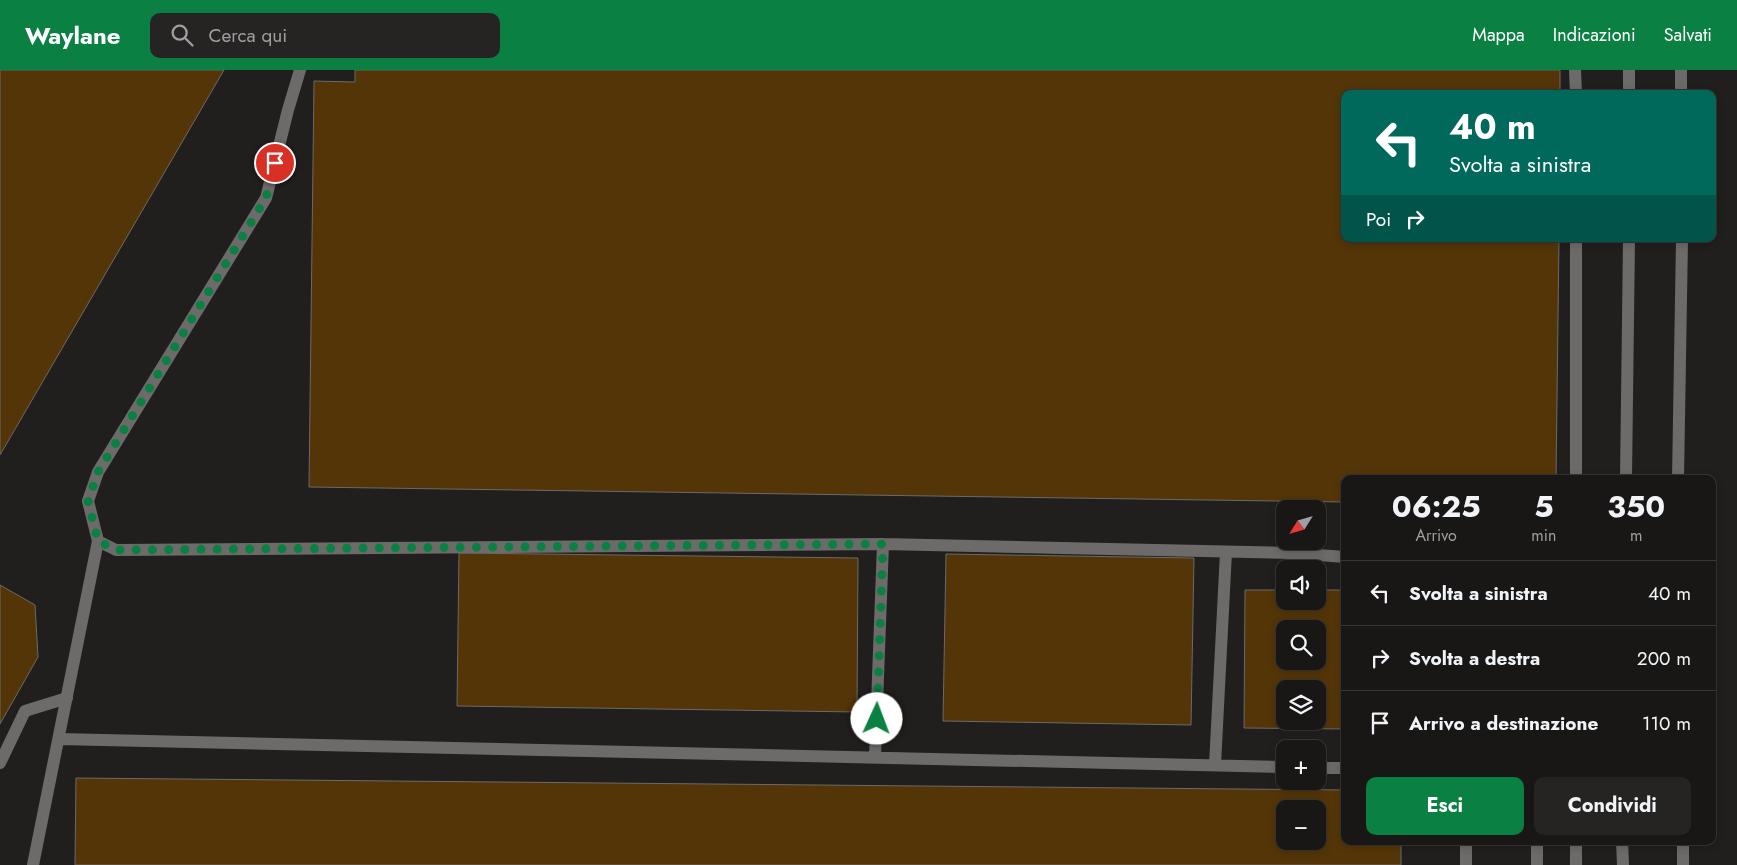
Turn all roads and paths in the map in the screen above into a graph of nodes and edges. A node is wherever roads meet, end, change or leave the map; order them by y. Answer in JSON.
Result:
{"nodes":[{"id":1,"x":300,"y":70,"type":"edge"},
{"id":2,"x":1576,"y":70,"type":"edge"},
{"id":3,"x":1629,"y":70,"type":"edge"},
{"id":4,"x":1681,"y":70,"type":"edge"},
{"id":5,"x":1576,"y":90,"type":"edge"},
{"id":6,"x":1629,"y":90,"type":"edge"},
{"id":7,"x":1681,"y":90,"type":"edge"},
{"id":8,"x":1576,"y":242,"type":"edge"},
{"id":9,"x":1629,"y":242,"type":"edge"},
{"id":10,"x":1682,"y":242,"type":"edge"},
{"id":11,"x":1576,"y":475,"type":"edge"},
{"id":12,"x":1626,"y":475,"type":"edge"},
{"id":13,"x":1678,"y":475,"type":"edge"},
{"id":14,"x":98,"y":541,"type":"junction"},
{"id":15,"x":883,"y":544,"type":"junction"},
{"id":16,"x":1226,"y":552,"type":"junction"},
{"id":17,"x":1341,"y":557,"type":"edge"},
{"id":18,"x":67,"y":698,"type":"junction"},
{"id":19,"x":59,"y":739,"type":"junction"},
{"id":20,"x":875,"y":758,"type":"junction"},
{"id":21,"x":0,"y":763,"type":"edge"},
{"id":22,"x":1215,"y":765,"type":"junction"},
{"id":23,"x":1276,"y":767,"type":"edge"},
{"id":24,"x":1326,"y":768,"type":"edge"},
{"id":25,"x":1341,"y":768,"type":"edge"},
{"id":26,"x":1466,"y":845,"type":"edge"},
{"id":27,"x":1537,"y":845,"type":"edge"},
{"id":28,"x":1576,"y":845,"type":"edge"},
{"id":29,"x":1622,"y":845,"type":"edge"},
{"id":30,"x":1683,"y":845,"type":"edge"},
{"id":31,"x":33,"y":865,"type":"edge"},
{"id":32,"x":1466,"y":865,"type":"edge"},
{"id":33,"x":1538,"y":865,"type":"edge"},
{"id":34,"x":1576,"y":865,"type":"edge"},
{"id":35,"x":1622,"y":865,"type":"edge"},
{"id":36,"x":1683,"y":865,"type":"edge"}],
"edges":[{"from":1,"to":14,"type":"lane"},
{"from":2,"to":5,"type":"lane"},
{"from":3,"to":6,"type":"lane"},
{"from":4,"to":7,"type":"lane"},
{"from":8,"to":11,"type":"lane"},
{"from":9,"to":12,"type":"lane"},
{"from":10,"to":13,"type":"lane"},
{"from":14,"to":15,"type":"lane"},
{"from":14,"to":18,"type":"lane"},
{"from":15,"to":16,"type":"lane"},
{"from":15,"to":20,"type":"lane"},
{"from":16,"to":17,"type":"lane"},
{"from":16,"to":22,"type":"lane"},
{"from":18,"to":19,"type":"lane"},
{"from":18,"to":21,"type":"lane"},
{"from":19,"to":20,"type":"lane"},
{"from":19,"to":31,"type":"lane"},
{"from":20,"to":22,"type":"lane"},
{"from":22,"to":23,"type":"lane"},
{"from":24,"to":25,"type":"lane"},
{"from":26,"to":32,"type":"lane"},
{"from":27,"to":33,"type":"lane"},
{"from":28,"to":34,"type":"lane"},
{"from":29,"to":35,"type":"lane"},
{"from":30,"to":36,"type":"lane"}]}
